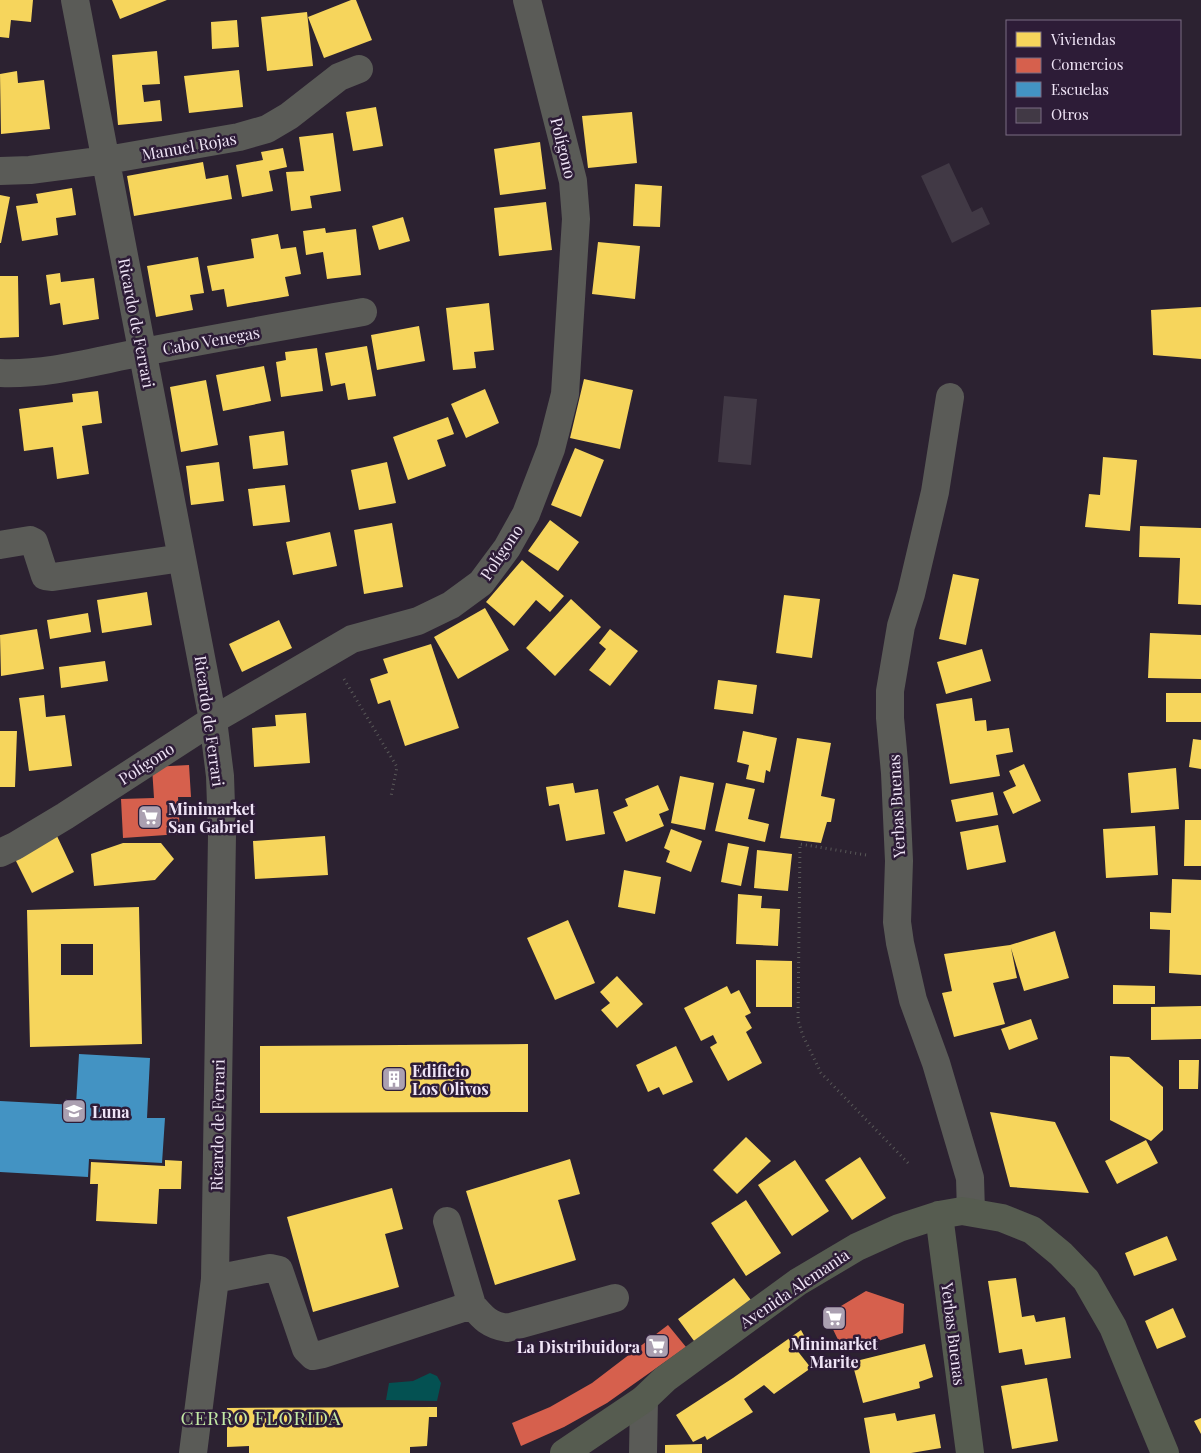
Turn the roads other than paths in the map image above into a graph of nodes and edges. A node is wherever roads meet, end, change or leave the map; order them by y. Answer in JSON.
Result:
{"nodes":[{"id":1,"x":75,"y":0,"type":"edge"},
{"id":2,"x":527,"y":0,"type":"edge"},
{"id":3,"x":359,"y":69,"type":"dead end"},
{"id":4,"x":107,"y":160,"type":"junction"},
{"id":5,"x":0,"y":171,"type":"edge"},
{"id":6,"x":363,"y":312,"type":"dead end"},
{"id":7,"x":142,"y":352,"type":"junction"},
{"id":8,"x":0,"y":373,"type":"edge"},
{"id":9,"x":950,"y":397,"type":"dead end"},
{"id":10,"x":0,"y":545,"type":"edge"},
{"id":11,"x":182,"y":558,"type":"junction"},
{"id":12,"x":213,"y":720,"type":"junction"},
{"id":13,"x":0,"y":853,"type":"edge"},
{"id":14,"x":971,"y":1212,"type":"junction"},
{"id":15,"x":939,"y":1215,"type":"junction"},
{"id":16,"x":447,"y":1221,"type":"dead end"},
{"id":17,"x":215,"y":1279,"type":"junction"},
{"id":18,"x":614,"y":1298,"type":"dead end"},
{"id":19,"x":472,"y":1305,"type":"junction"},
{"id":20,"x":644,"y":1399,"type":"junction"},
{"id":21,"x":193,"y":1453,"type":"edge"},
{"id":22,"x":564,"y":1453,"type":"edge"},
{"id":23,"x":643,"y":1453,"type":"edge"},
{"id":24,"x":970,"y":1453,"type":"edge"},
{"id":25,"x":1165,"y":1453,"type":"edge"}],
"edges":[{"from":1,"to":4,"type":"street","name":"Ricardo de Ferrari"},
{"from":2,"to":12,"type":"street","name":"Polígono"},
{"from":3,"to":4,"type":"street","name":"Manuel Rojas"},
{"from":4,"to":5,"type":"street","name":"Manuel Rojas"},
{"from":4,"to":7,"type":"street","name":"Ricardo de Ferrari"},
{"from":6,"to":7,"type":"street","name":"Cabo Venegas"},
{"from":7,"to":8,"type":"street","name":"Cabo Venegas"},
{"from":7,"to":11,"type":"street","name":"Ricardo de Ferrari"},
{"from":9,"to":14,"type":"street","name":"Yerbas Buenas"},
{"from":10,"to":11,"type":"street"},
{"from":11,"to":12,"type":"street","name":"Ricardo de Ferrari"},
{"from":12,"to":13,"type":"street","name":"Polígono"},
{"from":12,"to":17,"type":"street","name":"Ricardo de Ferrari"},
{"from":14,"to":15,"type":"main road","name":"Avenida Alemania"},
{"from":14,"to":25,"type":"main road","name":"Avenida Alemania"},
{"from":15,"to":20,"type":"main road","name":"Avenida Alemania"},
{"from":15,"to":24,"type":"main road","name":"Yerbas Buenas"},
{"from":16,"to":19,"type":"street"},
{"from":17,"to":19,"type":"street"},
{"from":17,"to":21,"type":"street","name":"Ricardo de Ferrari"},
{"from":18,"to":19,"type":"street"},
{"from":20,"to":22,"type":"main road","name":"Avenida Alemania"},
{"from":20,"to":23,"type":"street"}]}
